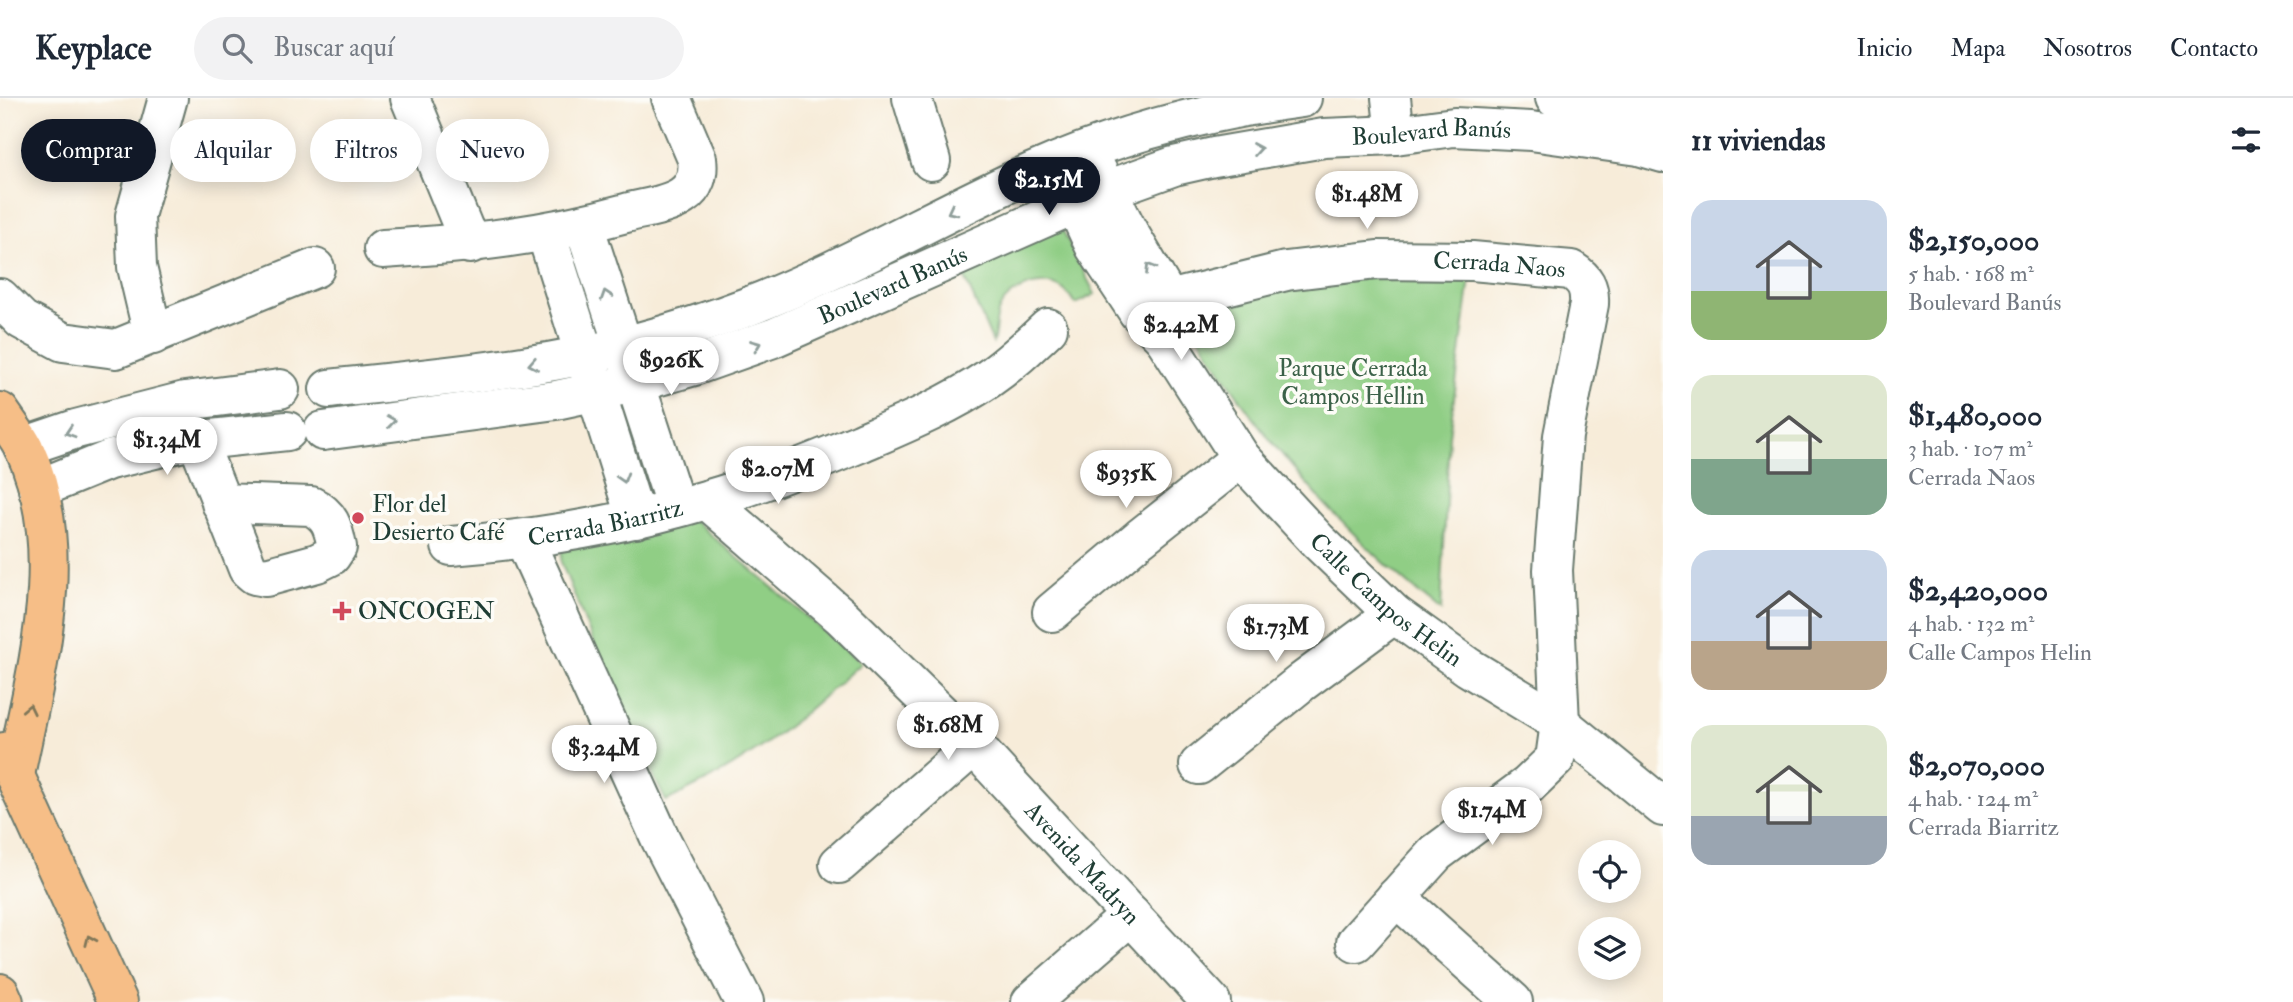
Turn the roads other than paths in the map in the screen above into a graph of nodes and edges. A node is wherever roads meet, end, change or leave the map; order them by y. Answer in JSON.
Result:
{"nodes":[{"id":1,"x":168,"y":98,"type":"edge"},
{"id":2,"x":410,"y":98,"type":"edge"},
{"id":3,"x":671,"y":98,"type":"edge"},
{"id":4,"x":912,"y":98,"type":"edge"},
{"id":5,"x":1302,"y":98,"type":"edge"},
{"id":6,"x":1202,"y":107,"type":"edge"},
{"id":7,"x":1162,"y":111,"type":"edge"},
{"id":8,"x":1594,"y":112,"type":"edge"},
{"id":9,"x":1393,"y":116,"type":"edge"},
{"id":10,"x":1663,"y":116,"type":"edge"},
{"id":11,"x":1663,"y":153,"type":"edge"},
{"id":12,"x":1072,"y":157,"type":"junction"},
{"id":13,"x":1214,"y":157,"type":"junction"},
{"id":14,"x":931,"y":161,"type":"dead end"},
{"id":15,"x":1174,"y":166,"type":"junction"},
{"id":16,"x":1091,"y":197,"type":"junction"},
{"id":17,"x":584,"y":225,"type":"junction"},
{"id":18,"x":546,"y":233,"type":"junction"},
{"id":19,"x":470,"y":244,"type":"junction"},
{"id":20,"x":383,"y":249,"type":"dead end"},
{"id":21,"x":316,"y":268,"type":"dead end"},
{"id":22,"x":0,"y":298,"type":"edge"},
{"id":23,"x":1157,"y":317,"type":"junction"},
{"id":24,"x":1048,"y":328,"type":"dead end"},
{"id":25,"x":153,"y":335,"type":"junction"},
{"id":26,"x":623,"y":345,"type":"junction"},
{"id":27,"x":584,"y":355,"type":"junction"},
{"id":28,"x":635,"y":383,"type":"junction"},
{"id":29,"x":280,"y":389,"type":"junction"},
{"id":30,"x":329,"y":389,"type":"junction"},
{"id":31,"x":596,"y":392,"type":"junction"},
{"id":32,"x":0,"y":412,"type":"edge"},
{"id":33,"x":305,"y":431,"type":"junction"},
{"id":34,"x":197,"y":440,"type":"junction"},
{"id":35,"x":23,"y":447,"type":"junction"},
{"id":36,"x":1241,"y":458,"type":"junction"},
{"id":37,"x":38,"y":489,"type":"junction"},
{"id":38,"x":221,"y":503,"type":"dead end"},
{"id":39,"x":691,"y":504,"type":"junction"},
{"id":40,"x":636,"y":519,"type":"junction"},
{"id":41,"x":524,"y":539,"type":"junction"},
{"id":42,"x":451,"y":546,"type":"dead end"},
{"id":43,"x":1052,"y":612,"type":"dead end"},
{"id":44,"x":1394,"y":614,"type":"junction"},
{"id":45,"x":1560,"y":723,"type":"junction"},
{"id":46,"x":974,"y":746,"type":"junction"},
{"id":47,"x":7,"y":759,"type":"edge"},
{"id":48,"x":1199,"y":765,"type":"dead end"},
{"id":49,"x":1663,"y":807,"type":"edge"},
{"id":50,"x":839,"y":864,"type":"dead end"},
{"id":51,"x":1396,"y":897,"type":"junction"},
{"id":52,"x":1131,"y":915,"type":"junction"},
{"id":53,"x":1356,"y":942,"type":"dead end"},
{"id":54,"x":0,"y":993,"type":"edge"},
{"id":55,"x":4,"y":1002,"type":"edge"},
{"id":56,"x":118,"y":1002,"type":"edge"},
{"id":57,"x":744,"y":1002,"type":"edge"},
{"id":58,"x":1031,"y":1002,"type":"edge"},
{"id":59,"x":1211,"y":1002,"type":"edge"},
{"id":60,"x":1513,"y":1002,"type":"edge"}],
"edges":[{"from":1,"to":25,"type":"street"},
{"from":2,"to":19,"type":"street"},
{"from":3,"to":17,"type":"street"},
{"from":4,"to":14,"type":"street"},
{"from":5,"to":6,"type":"street","name":"Boulevard Banús"},
{"from":6,"to":7,"type":"street","name":"Boulevard Banús"},
{"from":6,"to":13,"type":"street"},
{"from":7,"to":12,"type":"street","name":"Boulevard Banús"},
{"from":7,"to":15,"type":"street"},
{"from":8,"to":9,"type":"street","name":"Boulevard Banús"},
{"from":8,"to":10,"type":"street","name":"Boulevard Banús"},
{"from":8,"to":11,"type":"street","name":"Boulevard Banús"},
{"from":13,"to":9,"type":"street","name":"Boulevard Banús","one_way":true},
{"from":12,"to":16,"type":"street","name":"Calle Campos Helin"},
{"from":12,"to":26,"type":"street","name":"Boulevard Banús","one_way":true},
{"from":13,"to":15,"type":"street","name":"Boulevard Banús"},
{"from":15,"to":16,"type":"street","name":"Boulevard Banús"},
{"from":16,"to":23,"type":"street","name":"Calle Campos Helin"},
{"from":28,"to":16,"type":"street","name":"Boulevard Banús","one_way":true},
{"from":17,"to":18,"type":"street"},
{"from":26,"to":17,"type":"street","one_way":true},
{"from":18,"to":19,"type":"street"},
{"from":18,"to":27,"type":"street"},
{"from":19,"to":20,"type":"street"},
{"from":21,"to":25,"type":"street"},
{"from":22,"to":25,"type":"street"},
{"from":23,"to":36,"type":"street","name":"Calle Campos Helin"},
{"from":23,"to":45,"type":"street","name":"Cerrada Naos"},
{"from":24,"to":39,"type":"street","name":"Cerrada Biarritz"},
{"from":26,"to":27,"type":"street","name":"Boulevard Banús"},
{"from":26,"to":28,"type":"street"},
{"from":27,"to":30,"type":"street","name":"Boulevard Banús","one_way":true},
{"from":27,"to":31,"type":"street"},
{"from":28,"to":31,"type":"street","name":"Boulevard Banús"},
{"from":28,"to":39,"type":"street"},
{"from":29,"to":30,"type":"street"},
{"from":29,"to":33,"type":"street"},
{"from":29,"to":35,"type":"street","one_way":true},
{"from":30,"to":33,"type":"street"},
{"from":33,"to":31,"type":"street","name":"Boulevard Banús","one_way":true},
{"from":31,"to":40,"type":"street","one_way":true},
{"from":32,"to":35,"type":"main road"},
{"from":33,"to":34,"type":"street","name":"Boulevard Banús"},
{"from":34,"to":37,"type":"street","name":"Boulevard Banús"},
{"from":34,"to":38,"type":"street"},
{"from":35,"to":37,"type":"main road"},
{"from":36,"to":43,"type":"street"},
{"from":36,"to":44,"type":"street","name":"Calle Campos Helin"},
{"from":47,"to":37,"type":"main road","one_way":true},
{"from":39,"to":40,"type":"street","name":"Cerrada Biarritz"},
{"from":39,"to":46,"type":"street","name":"Avenida Madryn"},
{"from":40,"to":41,"type":"street","name":"Cerrada Biarritz"},
{"from":41,"to":42,"type":"street","name":"Cerrada Biarritz"},
{"from":41,"to":57,"type":"street"},
{"from":44,"to":45,"type":"street","name":"Calle Campos Helin"},
{"from":44,"to":48,"type":"street"},
{"from":45,"to":49,"type":"street","name":"Calle Campos Helin"},
{"from":45,"to":51,"type":"street"},
{"from":46,"to":50,"type":"street"},
{"from":46,"to":52,"type":"street","name":"Avenida Madryn"},
{"from":56,"to":47,"type":"main road","one_way":true},
{"from":51,"to":53,"type":"street"},
{"from":51,"to":60,"type":"street"},
{"from":52,"to":58,"type":"street"},
{"from":52,"to":59,"type":"street","name":"Avenida Madryn"},
{"from":54,"to":55,"type":"main road"}]}
